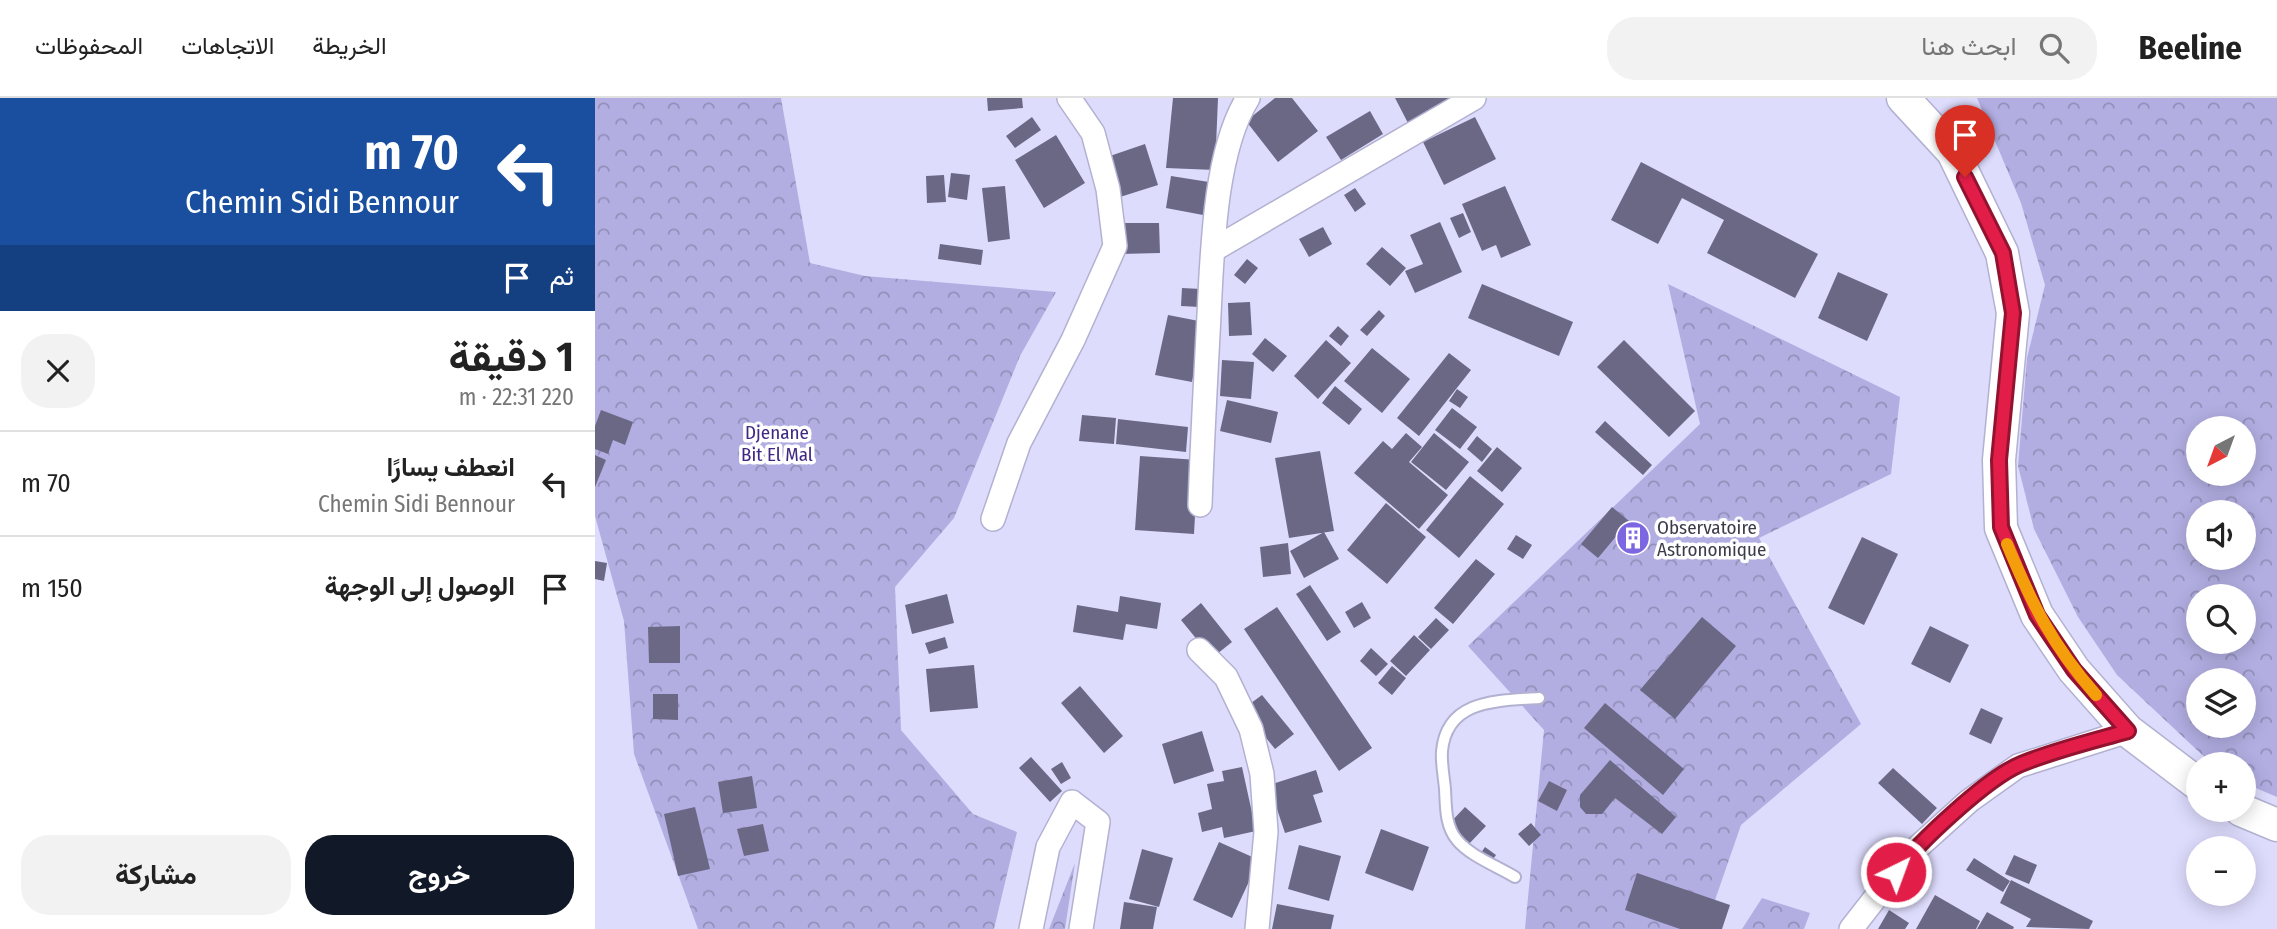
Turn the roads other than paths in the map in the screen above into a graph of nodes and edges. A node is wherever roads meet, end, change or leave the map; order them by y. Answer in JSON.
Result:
{"nodes":[{"id":1,"x":1069,"y":98,"type":"edge"},
{"id":2,"x":1248,"y":98,"type":"edge"},
{"id":3,"x":1474,"y":98,"type":"edge"},
{"id":4,"x":1902,"y":98,"type":"edge"},
{"id":5,"x":1213,"y":250,"type":"junction"},
{"id":6,"x":1199,"y":505,"type":"dead end"},
{"id":7,"x":993,"y":519,"type":"dead end"},
{"id":8,"x":1199,"y":650,"type":"dead end"},
{"id":9,"x":1539,"y":698,"type":"dead end"},
{"id":10,"x":2128,"y":731,"type":"junction"},
{"id":11,"x":2186,"y":775,"type":"edge"},
{"id":12,"x":2256,"y":816,"type":"edge"},
{"id":13,"x":2277,"y":825,"type":"edge"},
{"id":14,"x":1515,"y":877,"type":"dead end"},
{"id":15,"x":1858,"y":927,"type":"edge"},
{"id":16,"x":1031,"y":929,"type":"edge"},
{"id":17,"x":1081,"y":929,"type":"edge"},
{"id":18,"x":1257,"y":929,"type":"edge"}],
"edges":[{"from":1,"to":7,"type":"street"},
{"from":2,"to":5,"type":"street"},
{"from":3,"to":5,"type":"street"},
{"from":4,"to":10,"type":"street"},
{"from":5,"to":6,"type":"street"},
{"from":8,"to":18,"type":"street"},
{"from":9,"to":14,"type":"lane"},
{"from":10,"to":11,"type":"street"},
{"from":10,"to":15,"type":"street"},
{"from":12,"to":13,"type":"street"},
{"from":16,"to":17,"type":"street"}]}
